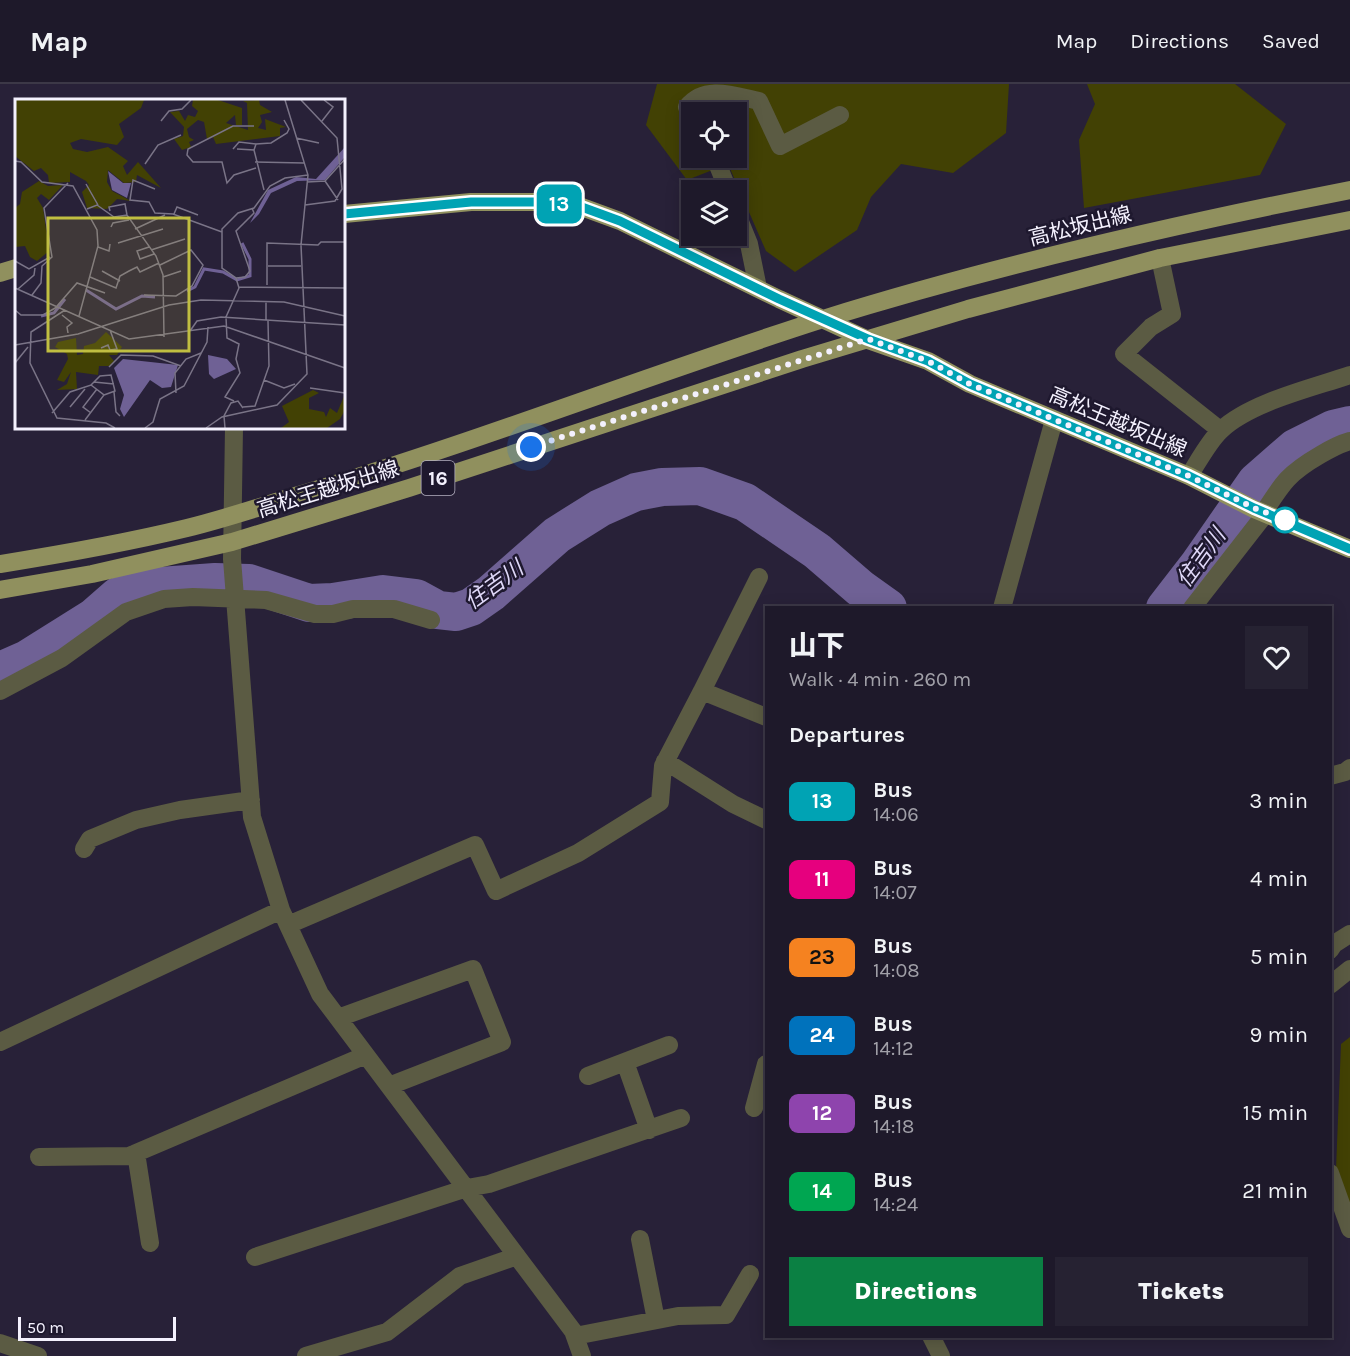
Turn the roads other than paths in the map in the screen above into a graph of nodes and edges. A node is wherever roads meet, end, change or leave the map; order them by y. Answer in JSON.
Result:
{"nodes":[{"id":1,"x":691,"y":102,"type":"edge"},
{"id":2,"x":840,"y":115,"type":"dead end"},
{"id":3,"x":1350,"y":190,"type":"edge"},
{"id":4,"x":345,"y":214,"type":"edge"},
{"id":5,"x":1350,"y":220,"type":"edge"},
{"id":6,"x":747,"y":239,"type":"edge"},
{"id":7,"x":1160,"y":258,"type":"junction"},
{"id":8,"x":15,"y":268,"type":"edge"},
{"id":9,"x":0,"y":273,"type":"edge"},
{"id":10,"x":758,"y":288,"type":"junction"},
{"id":11,"x":824,"y":319,"type":"junction"},
{"id":12,"x":868,"y":339,"type":"junction"},
{"id":13,"x":1350,"y":375,"type":"edge"},
{"id":14,"x":1054,"y":420,"type":"junction"},
{"id":15,"x":234,"y":429,"type":"edge"},
{"id":16,"x":1220,"y":430,"type":"junction"},
{"id":17,"x":1350,"y":441,"type":"edge"},
{"id":18,"x":1189,"y":476,"type":"junction"},
{"id":19,"x":1261,"y":511,"type":"junction"},
{"id":20,"x":233,"y":514,"type":"junction"},
{"id":21,"x":232,"y":542,"type":"junction"},
{"id":22,"x":1350,"y":549,"type":"edge"},
{"id":23,"x":0,"y":564,"type":"edge"},
{"id":24,"x":759,"y":578,"type":"dead end"},
{"id":25,"x":0,"y":590,"type":"edge"},
{"id":26,"x":235,"y":594,"type":"junction"},
{"id":27,"x":1003,"y":606,"type":"edge"},
{"id":28,"x":1193,"y":606,"type":"edge"},
{"id":29,"x":431,"y":620,"type":"dead end"},
{"id":30,"x":0,"y":691,"type":"edge"},
{"id":31,"x":702,"y":691,"type":"junction"},
{"id":32,"x":765,"y":717,"type":"edge"},
{"id":33,"x":665,"y":761,"type":"junction"},
{"id":34,"x":1350,"y":768,"type":"edge"},
{"id":35,"x":1332,"y":775,"type":"edge"},
{"id":36,"x":251,"y":800,"type":"junction"},
{"id":37,"x":765,"y":820,"type":"edge"},
{"id":38,"x":84,"y":849,"type":"dead end"},
{"id":39,"x":284,"y":918,"type":"junction"},
{"id":40,"x":1350,"y":934,"type":"edge"},
{"id":41,"x":1332,"y":947,"type":"edge"},
{"id":42,"x":1350,"y":969,"type":"edge"},
{"id":43,"x":1332,"y":983,"type":"edge"},
{"id":44,"x":338,"y":1018,"type":"junction"},
{"id":45,"x":0,"y":1042,"type":"edge"},
{"id":46,"x":669,"y":1045,"type":"dead end"},
{"id":47,"x":366,"y":1055,"type":"junction"},
{"id":48,"x":625,"y":1062,"type":"junction"},
{"id":49,"x":765,"y":1069,"type":"edge"},
{"id":50,"x":588,"y":1076,"type":"dead end"},
{"id":51,"x":389,"y":1086,"type":"junction"},
{"id":52,"x":754,"y":1108,"type":"dead end"},
{"id":53,"x":681,"y":1118,"type":"dead end"},
{"id":54,"x":649,"y":1130,"type":"junction"},
{"id":55,"x":136,"y":1153,"type":"junction"},
{"id":56,"x":39,"y":1157,"type":"dead end"},
{"id":57,"x":1332,"y":1179,"type":"edge"},
{"id":58,"x":467,"y":1188,"type":"junction"},
{"id":59,"x":1350,"y":1229,"type":"edge"},
{"id":60,"x":640,"y":1239,"type":"dead end"},
{"id":61,"x":150,"y":1243,"type":"dead end"},
{"id":62,"x":517,"y":1256,"type":"junction"},
{"id":63,"x":255,"y":1257,"type":"dead end"},
{"id":64,"x":750,"y":1274,"type":"dead end"},
{"id":65,"x":656,"y":1320,"type":"junction"},
{"id":66,"x":575,"y":1336,"type":"junction"},
{"id":67,"x":932,"y":1338,"type":"edge"},
{"id":68,"x":0,"y":1343,"type":"edge"},
{"id":69,"x":38,"y":1356,"type":"edge"},
{"id":70,"x":306,"y":1356,"type":"edge"},
{"id":71,"x":582,"y":1356,"type":"edge"},
{"id":72,"x":941,"y":1356,"type":"edge"}],
"edges":[{"from":1,"to":2,"type":"street"},
{"from":3,"to":11,"type":"main road","name":"高松坂出線"},
{"from":4,"to":10,"type":"main road","name":"高松王越坂出線"},
{"from":5,"to":7,"type":"main road"},
{"from":6,"to":10,"type":"street"},
{"from":7,"to":12,"type":"main road"},
{"from":7,"to":16,"type":"street"},
{"from":8,"to":9,"type":"main road"},
{"from":10,"to":11,"type":"main road","name":"高松王越坂出線"},
{"from":11,"to":12,"type":"main road","name":"高松王越坂出線"},
{"from":11,"to":20,"type":"main road","name":"高松王越坂出線","number":"16"},
{"from":12,"to":14,"type":"main road","name":"高松王越坂出線"},
{"from":12,"to":21,"type":"main road","name":"高松王越坂出線","number":"16"},
{"from":13,"to":16,"type":"street"},
{"from":14,"to":18,"type":"main road","name":"高松王越坂出線"},
{"from":14,"to":27,"type":"street"},
{"from":15,"to":20,"type":"street"},
{"from":16,"to":18,"type":"street"},
{"from":17,"to":19,"type":"street"},
{"from":18,"to":19,"type":"main road","name":"高松王越坂出線"},
{"from":19,"to":22,"type":"main road","name":"高松王越坂出線"},
{"from":19,"to":28,"type":"street"},
{"from":20,"to":21,"type":"street"},
{"from":20,"to":23,"type":"main road","name":"高松王越坂出線","number":"16"},
{"from":21,"to":25,"type":"main road","name":"高松王越坂出線","number":"16"},
{"from":21,"to":26,"type":"street"},
{"from":24,"to":31,"type":"street"},
{"from":26,"to":29,"type":"street"},
{"from":26,"to":30,"type":"street"},
{"from":26,"to":36,"type":"street"},
{"from":31,"to":32,"type":"street"},
{"from":31,"to":33,"type":"street"},
{"from":33,"to":37,"type":"street"},
{"from":33,"to":39,"type":"street"},
{"from":34,"to":35,"type":"street"},
{"from":36,"to":38,"type":"street"},
{"from":36,"to":39,"type":"street"},
{"from":39,"to":44,"type":"street"},
{"from":39,"to":45,"type":"street"},
{"from":40,"to":41,"type":"street"},
{"from":42,"to":43,"type":"street"},
{"from":44,"to":47,"type":"street"},
{"from":44,"to":51,"type":"street"},
{"from":46,"to":48,"type":"street"},
{"from":47,"to":51,"type":"street"},
{"from":47,"to":55,"type":"street"},
{"from":48,"to":50,"type":"street"},
{"from":48,"to":54,"type":"street"},
{"from":49,"to":52,"type":"street"},
{"from":51,"to":58,"type":"street"},
{"from":53,"to":54,"type":"street"},
{"from":54,"to":58,"type":"street"},
{"from":55,"to":56,"type":"street"},
{"from":55,"to":61,"type":"street"},
{"from":57,"to":59,"type":"street"},
{"from":58,"to":62,"type":"street"},
{"from":58,"to":63,"type":"street"},
{"from":60,"to":65,"type":"street"},
{"from":62,"to":66,"type":"street"},
{"from":62,"to":70,"type":"street"},
{"from":64,"to":65,"type":"street"},
{"from":65,"to":66,"type":"street"},
{"from":66,"to":71,"type":"street"},
{"from":67,"to":72,"type":"street"},
{"from":68,"to":69,"type":"street"}]}
